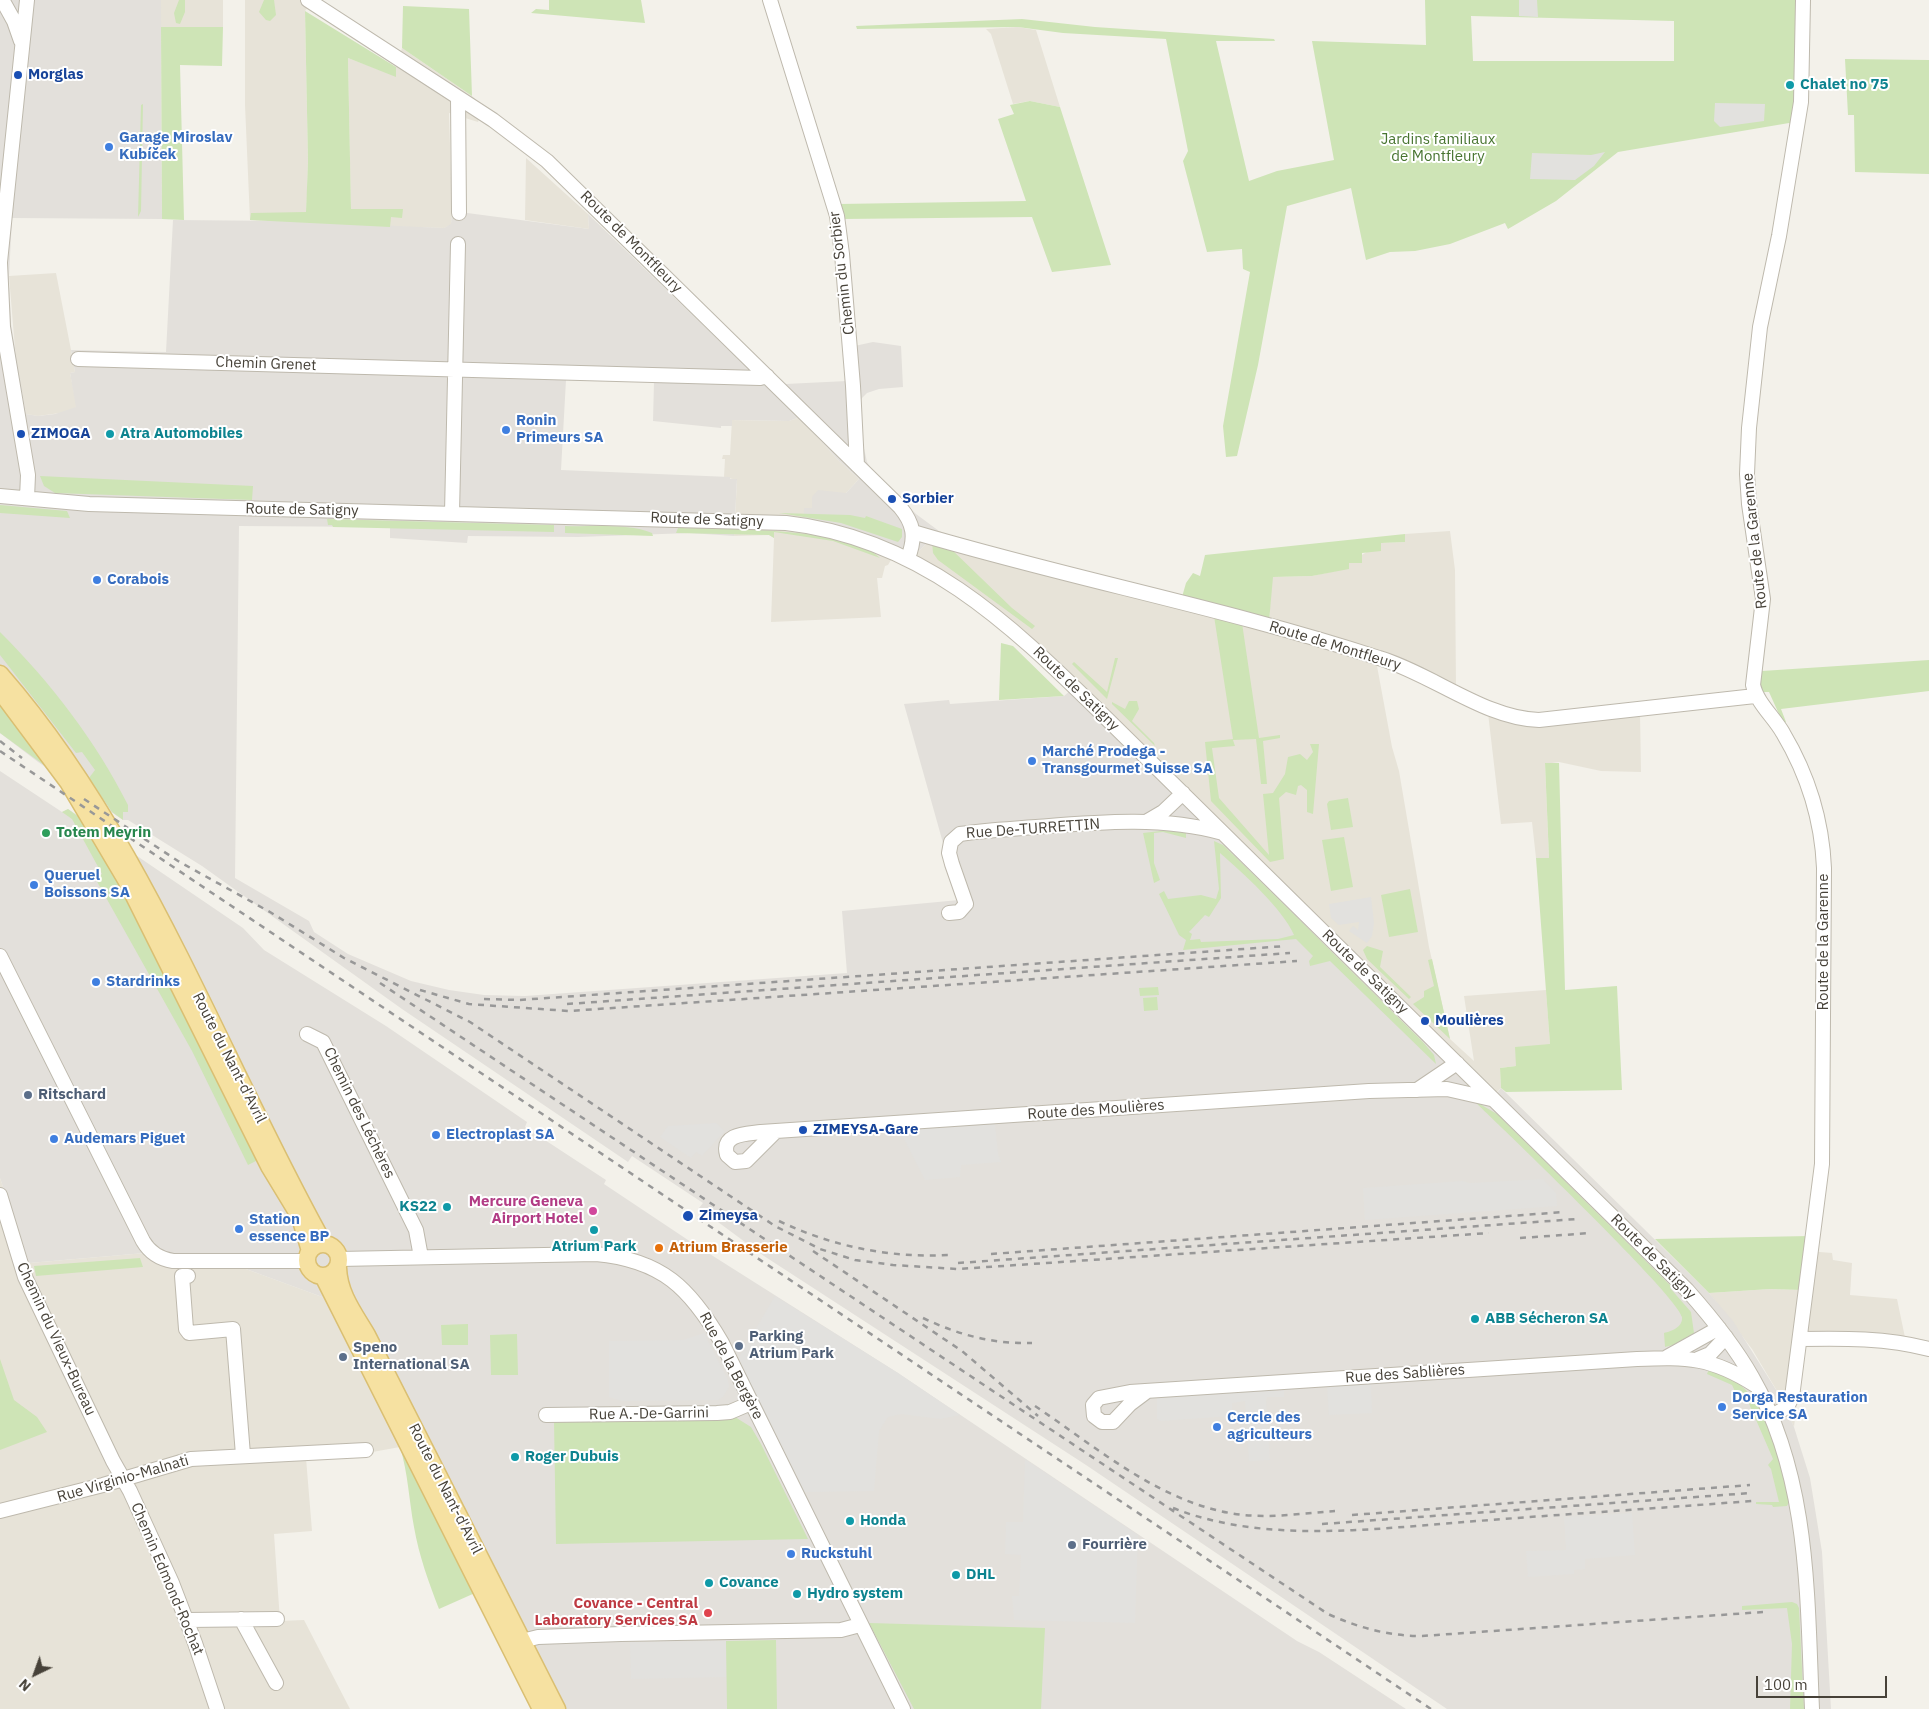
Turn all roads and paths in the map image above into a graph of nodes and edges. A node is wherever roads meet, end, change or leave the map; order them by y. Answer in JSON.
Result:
{"nodes":[{"id":1,"x":26,"y":0,"type":"edge"},
{"id":2,"x":308,"y":0,"type":"edge"},
{"id":3,"x":770,"y":0,"type":"edge"},
{"id":4,"x":1803,"y":0,"type":"edge"},
{"id":5,"x":2,"y":1,"type":"edge"},
{"id":6,"x":22,"y":42,"type":"junction"},
{"id":7,"x":458,"y":98,"type":"junction"},
{"id":8,"x":459,"y":213,"type":"dead end"},
{"id":9,"x":458,"y":244,"type":"dead end"},
{"id":10,"x":0,"y":262,"type":"edge"},
{"id":11,"x":3,"y":348,"type":"edge"},
{"id":12,"x":78,"y":359,"type":"dead end"},
{"id":13,"x":454,"y":369,"type":"junction"},
{"id":14,"x":767,"y":376,"type":"junction"},
{"id":15,"x":857,"y":464,"type":"junction"},
{"id":16,"x":0,"y":496,"type":"edge"},
{"id":17,"x":27,"y":498,"type":"junction"},
{"id":18,"x":452,"y":513,"type":"junction"},
{"id":19,"x":913,"y":532,"type":"junction"},
{"id":20,"x":908,"y":558,"type":"junction"},
{"id":21,"x":0,"y":674,"type":"edge"},
{"id":22,"x":0,"y":692,"type":"edge"},
{"id":23,"x":1755,"y":696,"type":"junction"},
{"id":24,"x":1187,"y":797,"type":"junction"},
{"id":25,"x":1145,"y":822,"type":"junction"},
{"id":26,"x":1175,"y":822,"type":"junction"},
{"id":27,"x":1224,"y":833,"type":"junction"},
{"id":28,"x":949,"y":913,"type":"dead end"},
{"id":29,"x":0,"y":956,"type":"edge"},
{"id":30,"x":307,"y":1034,"type":"dead end"},
{"id":31,"x":1460,"y":1066,"type":"junction"},
{"id":32,"x":1447,"y":1089,"type":"junction"},
{"id":33,"x":1417,"y":1090,"type":"junction"},
{"id":34,"x":1495,"y":1101,"type":"junction"},
{"id":35,"x":775,"y":1132,"type":"dead end"},
{"id":36,"x":0,"y":1195,"type":"edge"},
{"id":37,"x":314,"y":1252,"type":"junction"},
{"id":38,"x":421,"y":1257,"type":"junction"},
{"id":39,"x":339,"y":1263,"type":"junction"},
{"id":40,"x":188,"y":1276,"type":"dead end"},
{"id":41,"x":323,"y":1276,"type":"junction"},
{"id":42,"x":1722,"y":1332,"type":"junction"},
{"id":43,"x":1800,"y":1339,"type":"junction"},
{"id":44,"x":1929,"y":1349,"type":"edge"},
{"id":45,"x":1664,"y":1358,"type":"junction"},
{"id":46,"x":1698,"y":1360,"type":"junction"},
{"id":47,"x":1757,"y":1386,"type":"junction"},
{"id":48,"x":1146,"y":1392,"type":"dead end"},
{"id":49,"x":750,"y":1403,"type":"junction"},
{"id":50,"x":546,"y":1415,"type":"dead end"},
{"id":51,"x":1772,"y":1416,"type":"junction"},
{"id":52,"x":366,"y":1450,"type":"dead end"},
{"id":53,"x":243,"y":1455,"type":"junction"},
{"id":54,"x":122,"y":1479,"type":"junction"},
{"id":55,"x":0,"y":1511,"type":"edge"},
{"id":56,"x":277,"y":1618,"type":"dead end"},
{"id":57,"x":241,"y":1619,"type":"junction"},
{"id":58,"x":187,"y":1620,"type":"junction"},
{"id":59,"x":860,"y":1625,"type":"junction"},
{"id":60,"x":522,"y":1641,"type":"junction"},
{"id":61,"x":276,"y":1684,"type":"dead end"},
{"id":62,"x":217,"y":1709,"type":"edge"},
{"id":63,"x":541,"y":1709,"type":"edge"},
{"id":64,"x":556,"y":1709,"type":"edge"},
{"id":65,"x":903,"y":1709,"type":"edge"},
{"id":66,"x":1812,"y":1709,"type":"edge"}],
"edges":[{"from":1,"to":5,"type":"street"},
{"from":1,"to":6,"type":"street"},
{"from":2,"to":7,"type":"street","name":"Route de Montfleury"},
{"from":3,"to":15,"type":"street","name":"Chemin du Sorbier"},
{"from":4,"to":23,"type":"street","name":"Route de la Garenne"},
{"from":5,"to":6,"type":"street"},
{"from":6,"to":10,"type":"street"},
{"from":7,"to":8,"type":"street"},
{"from":7,"to":14,"type":"street","name":"Route de Montfleury"},
{"from":9,"to":13,"type":"street"},
{"from":10,"to":11,"type":"street"},
{"from":11,"to":17,"type":"street"},
{"from":12,"to":13,"type":"street","name":"Chemin Grenet"},
{"from":13,"to":14,"type":"street","name":"Chemin Grenet"},
{"from":13,"to":18,"type":"street"},
{"from":14,"to":15,"type":"street","name":"Route de Montfleury"},
{"from":15,"to":19,"type":"street","name":"Route de Montfleury"},
{"from":16,"to":17,"type":"street","name":"Route de Satigny"},
{"from":17,"to":18,"type":"street","name":"Route de Satigny"},
{"from":18,"to":20,"type":"street","name":"Route de Satigny"},
{"from":19,"to":20,"type":"street"},
{"from":19,"to":23,"type":"street","name":"Route de Montfleury"},
{"from":20,"to":24,"type":"street","name":"Route de Satigny"},
{"from":21,"to":37,"type":"main road","name":"Route du Nant-d'Avril"},
{"from":22,"to":37,"type":"main road","name":"Route du Nant-d'Avril"},
{"from":23,"to":43,"type":"street","name":"Route de la Garenne"},
{"from":24,"to":25,"type":"street"},
{"from":24,"to":26,"type":"street"},
{"from":24,"to":27,"type":"street","name":"Route de Satigny"},
{"from":25,"to":26,"type":"street","name":"Rue De-TURRETTIN"},
{"from":25,"to":28,"type":"street","name":"Rue De-TURRETTIN"},
{"from":26,"to":27,"type":"street","name":"Rue De-TURRETTIN"},
{"from":27,"to":31,"type":"street","name":"Route de Satigny"},
{"from":29,"to":37,"type":"street"},
{"from":30,"to":38,"type":"street","name":"Chemin des Léchères"},
{"from":31,"to":32,"type":"street"},
{"from":31,"to":33,"type":"street"},
{"from":31,"to":34,"type":"street","name":"Route de Satigny"},
{"from":32,"to":33,"type":"street","name":"Route des Moulières"},
{"from":32,"to":34,"type":"street"},
{"from":33,"to":35,"type":"street","name":"Route des Moulières"},
{"from":34,"to":42,"type":"street","name":"Route de Satigny"},
{"from":36,"to":54,"type":"street","name":"Chemin du Vieux-Bureau"},
{"from":37,"to":39,"type":"main road"},
{"from":37,"to":41,"type":"main road"},
{"from":38,"to":39,"type":"street","name":"Rue de la Bergère"},
{"from":38,"to":49,"type":"street","name":"Rue de la Bergère"},
{"from":39,"to":41,"type":"main road"},
{"from":39,"to":60,"type":"main road","name":"Route du Nant-d'Avril"},
{"from":40,"to":53,"type":"street"},
{"from":41,"to":63,"type":"main road","name":"Route du Nant-d'Avril"},
{"from":42,"to":45,"type":"street","name":"Rue des Sablières"},
{"from":42,"to":46,"type":"street"},
{"from":42,"to":47,"type":"street","name":"Route de Satigny"},
{"from":43,"to":44,"type":"street"},
{"from":43,"to":51,"type":"street","name":"Route de la Garenne"},
{"from":45,"to":46,"type":"street","name":"Rue des Sablières"},
{"from":45,"to":48,"type":"street","name":"Rue des Sablières"},
{"from":46,"to":47,"type":"street","name":"Rue des Sablières"},
{"from":47,"to":51,"type":"street","name":"Route de Satigny"},
{"from":49,"to":50,"type":"street","name":"Rue A.-De-Garrini"},
{"from":49,"to":59,"type":"street","name":"Rue de la Bergère"},
{"from":51,"to":66,"type":"street","name":"Route de Satigny"},
{"from":52,"to":53,"type":"street","name":"Rue Virginio-Malnati"},
{"from":53,"to":54,"type":"street","name":"Rue Virginio-Malnati"},
{"from":54,"to":55,"type":"street","name":"Rue Virginio-Malnati"},
{"from":54,"to":58,"type":"street","name":"Chemin Edmond-Rochat"},
{"from":56,"to":57,"type":"street"},
{"from":57,"to":58,"type":"street"},
{"from":57,"to":61,"type":"street"},
{"from":58,"to":62,"type":"street","name":"Chemin Edmond-Rochat"},
{"from":59,"to":60,"type":"street"},
{"from":59,"to":65,"type":"street","name":"Rue de la Bergère"},
{"from":60,"to":64,"type":"main road","name":"Route du Nant-d'Avril"}]}
